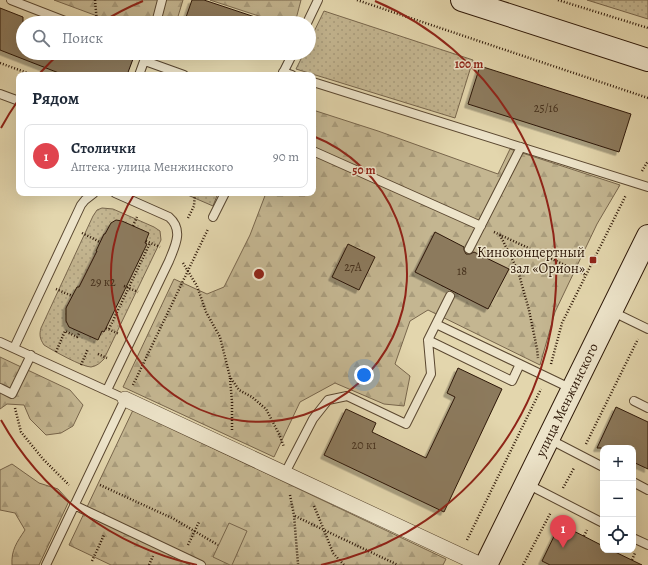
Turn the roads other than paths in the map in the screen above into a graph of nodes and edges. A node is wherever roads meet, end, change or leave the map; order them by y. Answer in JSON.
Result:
{"nodes":[{"id":1,"x":11,"y":0,"type":"edge"},
{"id":2,"x":162,"y":0,"type":"edge"},
{"id":3,"x":318,"y":0,"type":"edge"},
{"id":4,"x":462,"y":0,"type":"edge"},
{"id":5,"x":52,"y":16,"type":"edge"},
{"id":6,"x":158,"y":16,"type":"edge"},
{"id":7,"x":310,"y":16,"type":"edge"},
{"id":8,"x":145,"y":60,"type":"edge"},
{"id":9,"x":152,"y":60,"type":"edge"},
{"id":10,"x":290,"y":60,"type":"edge"},
{"id":11,"x":648,"y":60,"type":"edge"},
{"id":12,"x":140,"y":72,"type":"edge"},
{"id":13,"x":178,"y":72,"type":"edge"},
{"id":14,"x":284,"y":72,"type":"edge"},
{"id":15,"x":316,"y":83,"type":"edge"},
{"id":16,"x":0,"y":94,"type":"edge"},
{"id":17,"x":16,"y":100,"type":"edge"},
{"id":18,"x":521,"y":147,"type":"junction"},
{"id":19,"x":316,"y":152,"type":"edge"},
{"id":20,"x":648,"y":187,"type":"edge"},
{"id":21,"x":90,"y":196,"type":"edge"},
{"id":22,"x":122,"y":196,"type":"edge"},
{"id":23,"x":224,"y":196,"type":"edge"},
{"id":24,"x":213,"y":217,"type":"road end"},
{"id":25,"x":481,"y":226,"type":"junction"},
{"id":26,"x":646,"y":245,"type":"edge"},
{"id":27,"x":469,"y":249,"type":"dead end"},
{"id":28,"x":450,"y":296,"type":"dead end"},
{"id":29,"x":611,"y":310,"type":"junction"},
{"id":30,"x":436,"y":324,"type":"junction"},
{"id":31,"x":648,"y":329,"type":"edge"},
{"id":32,"x":428,"y":340,"type":"junction"},
{"id":33,"x":0,"y":342,"type":"edge"},
{"id":34,"x":14,"y":348,"type":"junction"},
{"id":35,"x":31,"y":355,"type":"junction"},
{"id":36,"x":520,"y":364,"type":"junction"},
{"id":37,"x":0,"y":388,"type":"edge"},
{"id":38,"x":572,"y":389,"type":"junction"},
{"id":39,"x":107,"y":390,"type":"junction"},
{"id":40,"x":128,"y":394,"type":"junction"},
{"id":41,"x":634,"y":401,"type":"dead end"},
{"id":42,"x":648,"y":408,"type":"edge"},
{"id":43,"x":548,"y":439,"type":"junction"},
{"id":44,"x":600,"y":465,"type":"edge"},
{"id":45,"x":285,"y":473,"type":"junction"},
{"id":46,"x":526,"y":484,"type":"junction"},
{"id":47,"x":636,"y":484,"type":"edge"},
{"id":48,"x":648,"y":490,"type":"edge"},
{"id":49,"x":74,"y":505,"type":"junction"},
{"id":50,"x":600,"y":521,"type":"edge"},
{"id":51,"x":636,"y":539,"type":"edge"},
{"id":52,"x":648,"y":545,"type":"edge"},
{"id":53,"x":46,"y":565,"type":"edge"},
{"id":54,"x":201,"y":565,"type":"edge"},
{"id":55,"x":481,"y":565,"type":"edge"},
{"id":56,"x":486,"y":565,"type":"edge"}],
"edges":[{"from":1,"to":5,"type":"lane"},
{"from":2,"to":6,"type":"lane"},
{"from":3,"to":7,"type":"lane"},
{"from":4,"to":11,"type":"main road"},
{"from":8,"to":12,"type":"lane"},
{"from":9,"to":13,"type":"lane"},
{"from":10,"to":14,"type":"lane"},
{"from":15,"to":18,"type":"lane"},
{"from":16,"to":17,"type":"lane"},
{"from":18,"to":20,"type":"lane"},
{"from":18,"to":25,"type":"lane"},
{"from":19,"to":25,"type":"lane"},
{"from":21,"to":34,"type":"lane"},
{"from":22,"to":39,"type":"lane"},
{"from":23,"to":24,"type":"lane"},
{"from":25,"to":27,"type":"lane"},
{"from":26,"to":29,"type":"main road","name":"улица Менжинского"},
{"from":28,"to":30,"type":"lane"},
{"from":29,"to":31,"type":"lane"},
{"from":29,"to":38,"type":"main road","name":"улица Менжинского"},
{"from":30,"to":32,"type":"lane"},
{"from":30,"to":36,"type":"lane"},
{"from":32,"to":36,"type":"lane"},
{"from":32,"to":45,"type":"lane"},
{"from":33,"to":34,"type":"lane"},
{"from":34,"to":35,"type":"lane"},
{"from":35,"to":37,"type":"lane"},
{"from":35,"to":39,"type":"lane"},
{"from":36,"to":38,"type":"lane"},
{"from":38,"to":43,"type":"main road","name":"улица Менжинского"},
{"from":39,"to":40,"type":"lane"},
{"from":40,"to":45,"type":"street"},
{"from":40,"to":49,"type":"lane"},
{"from":41,"to":42,"type":"lane"},
{"from":43,"to":44,"type":"lane"},
{"from":43,"to":46,"type":"main road","name":"улица Менжинского"},
{"from":45,"to":55,"type":"street"},
{"from":46,"to":50,"type":"lane"},
{"from":46,"to":56,"type":"main road","name":"улица Менжинского"},
{"from":47,"to":48,"type":"lane"},
{"from":49,"to":53,"type":"lane"},
{"from":49,"to":54,"type":"lane"},
{"from":51,"to":52,"type":"lane"}]}
